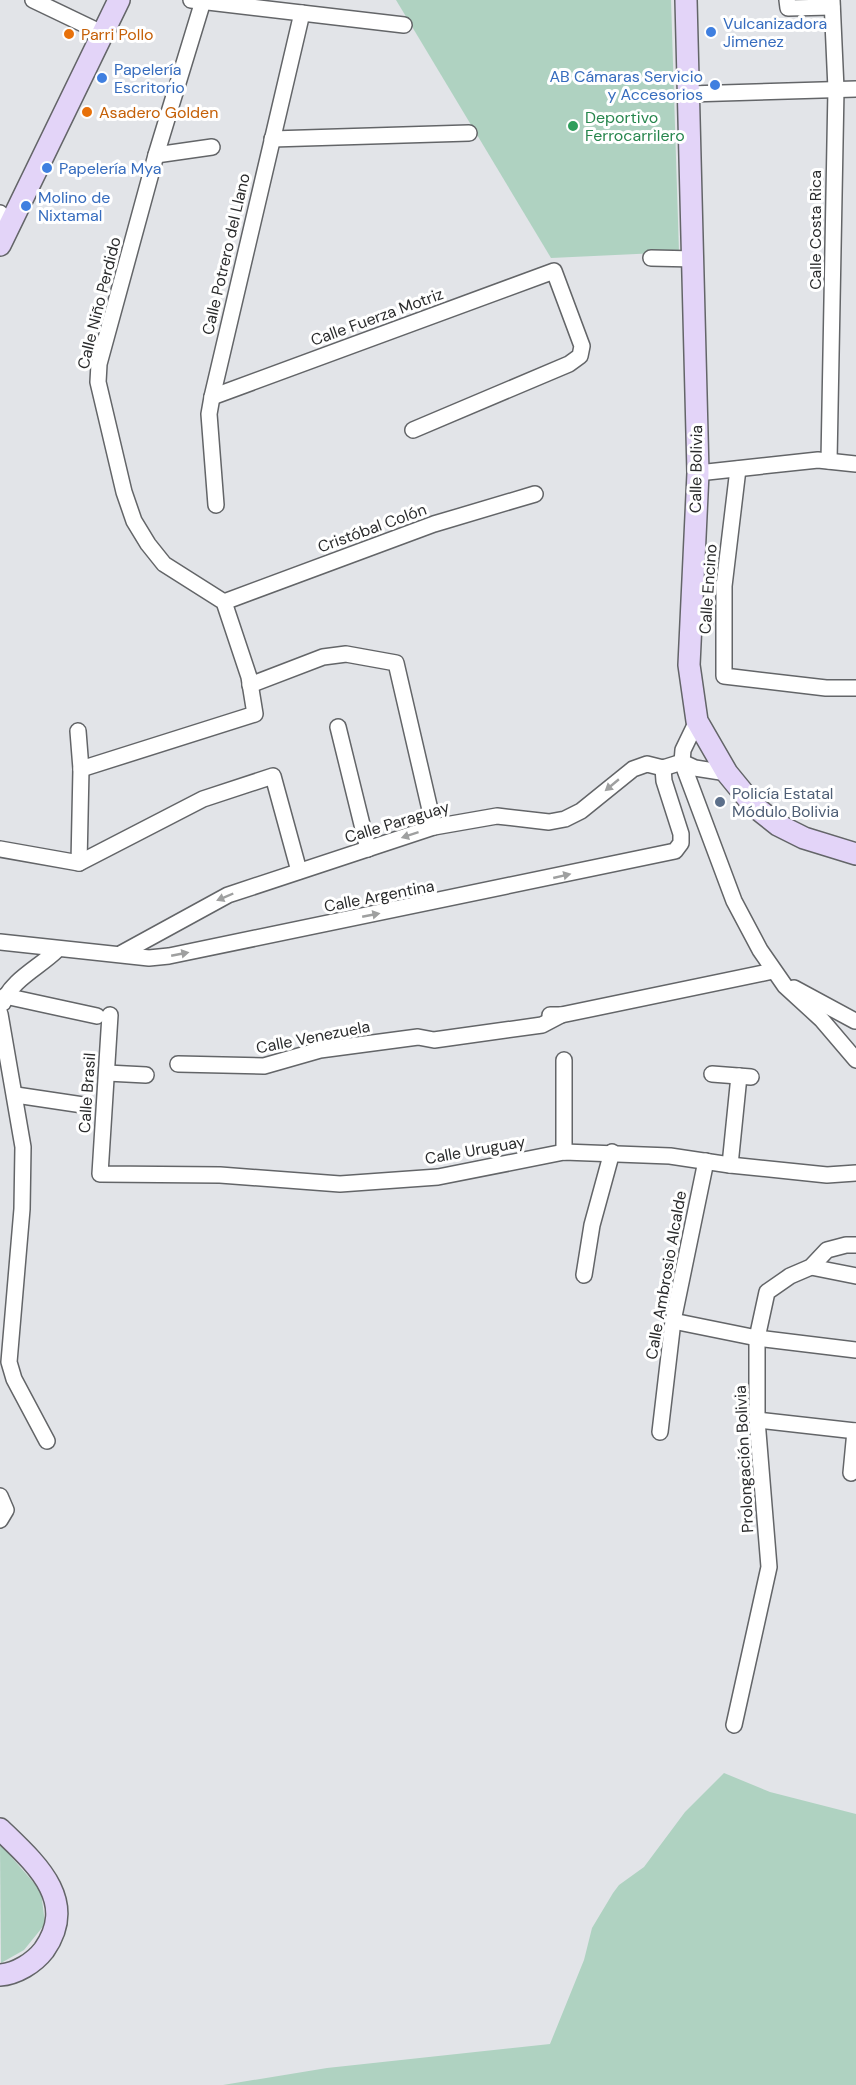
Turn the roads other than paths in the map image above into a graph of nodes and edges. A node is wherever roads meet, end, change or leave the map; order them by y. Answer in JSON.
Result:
{"nodes":[{"id":1,"x":33,"y":0,"type":"edge"},
{"id":2,"x":119,"y":0,"type":"edge"},
{"id":3,"x":687,"y":0,"type":"edge"},
{"id":4,"x":788,"y":0,"type":"edge"},
{"id":5,"x":197,"y":1,"type":"edge"},
{"id":6,"x":832,"y":3,"type":"edge"},
{"id":7,"x":302,"y":13,"type":"junction"},
{"id":8,"x":404,"y":25,"type":"dead end"},
{"id":9,"x":102,"y":33,"type":"junction"},
{"id":10,"x":836,"y":89,"type":"junction"},
{"id":11,"x":856,"y":89,"type":"edge"},
{"id":12,"x":689,"y":94,"type":"junction"},
{"id":13,"x":469,"y":133,"type":"dead end"},
{"id":14,"x":272,"y":139,"type":"junction"},
{"id":15,"x":212,"y":147,"type":"dead end"},
{"id":16,"x":156,"y":155,"type":"junction"},
{"id":17,"x":2,"y":229,"type":"edge"},
{"id":18,"x":651,"y":258,"type":"dead end"},
{"id":19,"x":694,"y":259,"type":"junction"},
{"id":20,"x":212,"y":397,"type":"junction"},
{"id":21,"x":413,"y":430,"type":"dead end"},
{"id":22,"x":830,"y":461,"type":"junction"},
{"id":23,"x":856,"y":464,"type":"edge"},
{"id":24,"x":738,"y":469,"type":"junction"},
{"id":25,"x":698,"y":473,"type":"junction"},
{"id":26,"x":535,"y":494,"type":"dead end"},
{"id":27,"x":216,"y":505,"type":"dead end"},
{"id":28,"x":224,"y":602,"type":"junction"},
{"id":29,"x":250,"y":685,"type":"junction"},
{"id":30,"x":856,"y":688,"type":"edge"},
{"id":31,"x":697,"y":721,"type":"junction"},
{"id":32,"x":338,"y":727,"type":"dead end"},
{"id":33,"x":78,"y":731,"type":"dead end"},
{"id":34,"x":682,"y":762,"type":"junction"},
{"id":35,"x":663,"y":768,"type":"junction"},
{"id":36,"x":81,"y":769,"type":"junction"},
{"id":37,"x":726,"y":773,"type":"junction"},
{"id":38,"x":434,"y":827,"type":"junction"},
{"id":39,"x":0,"y":849,"type":"edge"},
{"id":40,"x":368,"y":849,"type":"junction"},
{"id":41,"x":856,"y":854,"type":"edge"},
{"id":42,"x":79,"y":863,"type":"junction"},
{"id":43,"x":299,"y":871,"type":"junction"},
{"id":44,"x":0,"y":942,"type":"edge"},
{"id":45,"x":57,"y":950,"type":"junction"},
{"id":46,"x":122,"y":953,"type":"junction"},
{"id":47,"x":773,"y":971,"type":"junction"},
{"id":48,"x":785,"y":986,"type":"junction"},
{"id":49,"x":5,"y":996,"type":"junction"},
{"id":50,"x":0,"y":1012,"type":"edge"},
{"id":51,"x":855,"y":1021,"type":"edge"},
{"id":52,"x":564,"y":1060,"type":"dead end"},
{"id":53,"x":856,"y":1060,"type":"edge"},
{"id":54,"x":178,"y":1064,"type":"dead end"},
{"id":55,"x":107,"y":1072,"type":"junction"},
{"id":56,"x":712,"y":1074,"type":"dead end"},
{"id":57,"x":146,"y":1075,"type":"dead end"},
{"id":58,"x":16,"y":1095,"type":"junction"},
{"id":59,"x":83,"y":1105,"type":"dead end"},
{"id":60,"x":564,"y":1152,"type":"junction"},
{"id":61,"x":612,"y":1152,"type":"junction"},
{"id":62,"x":706,"y":1161,"type":"junction"},
{"id":63,"x":730,"y":1165,"type":"junction"},
{"id":64,"x":856,"y":1173,"type":"edge"},
{"id":65,"x":99,"y":1174,"type":"joint"},
{"id":66,"x":856,"y":1245,"type":"edge"},
{"id":67,"x":811,"y":1267,"type":"junction"},
{"id":68,"x":584,"y":1275,"type":"dead end"},
{"id":69,"x":856,"y":1275,"type":"edge"},
{"id":70,"x":673,"y":1321,"type":"junction"},
{"id":71,"x":757,"y":1338,"type":"junction"},
{"id":72,"x":856,"y":1350,"type":"edge"},
{"id":73,"x":757,"y":1420,"type":"junction"},
{"id":74,"x":856,"y":1431,"type":"edge"},
{"id":75,"x":660,"y":1432,"type":"dead end"},
{"id":76,"x":47,"y":1441,"type":"dead end"},
{"id":77,"x":851,"y":1473,"type":"dead end"},
{"id":78,"x":0,"y":1496,"type":"edge"},
{"id":79,"x":0,"y":1520,"type":"edge"},
{"id":80,"x":734,"y":1725,"type":"dead end"},
{"id":81,"x":0,"y":1829,"type":"edge"},
{"id":82,"x":0,"y":1975,"type":"edge"}],
"edges":[{"from":1,"to":9,"type":"street"},
{"from":2,"to":9,"type":"main road"},
{"from":3,"to":12,"type":"main road","name":"Calle Bolivia"},
{"from":4,"to":6,"type":"street"},
{"from":5,"to":7,"type":"street"},
{"from":5,"to":16,"type":"street","name":"Calle Niño Perdido"},
{"from":6,"to":10,"type":"street","name":"Calle Costa Rica"},
{"from":7,"to":8,"type":"street"},
{"from":7,"to":14,"type":"street","name":"Calle Potrero del Llano"},
{"from":9,"to":17,"type":"main road"},
{"from":10,"to":11,"type":"street"},
{"from":10,"to":12,"type":"street"},
{"from":10,"to":22,"type":"street","name":"Calle Costa Rica"},
{"from":12,"to":19,"type":"main road","name":"Calle Bolivia"},
{"from":13,"to":14,"type":"street"},
{"from":14,"to":20,"type":"street","name":"Calle Potrero del Llano"},
{"from":15,"to":16,"type":"street"},
{"from":16,"to":28,"type":"street","name":"Calle Niño Perdido"},
{"from":18,"to":19,"type":"street"},
{"from":19,"to":25,"type":"main road","name":"Calle Bolivia"},
{"from":20,"to":21,"type":"street","name":"Calle Fuerza Motriz"},
{"from":20,"to":27,"type":"street","name":"Calle Potrero del Llano"},
{"from":22,"to":23,"type":"street"},
{"from":22,"to":24,"type":"street"},
{"from":24,"to":25,"type":"street"},
{"from":24,"to":30,"type":"street","name":"Calle Encino"},
{"from":25,"to":31,"type":"main road","name":"Calle Bolivia"},
{"from":26,"to":28,"type":"street","name":"Cristóbal Colón"},
{"from":28,"to":29,"type":"street"},
{"from":29,"to":36,"type":"street"},
{"from":29,"to":38,"type":"street"},
{"from":31,"to":34,"type":"street"},
{"from":31,"to":37,"type":"main road","name":"Calle Bolivia"},
{"from":32,"to":40,"type":"street"},
{"from":33,"to":36,"type":"street"},
{"from":34,"to":35,"type":"street","name":"Calle Paraguay"},
{"from":34,"to":37,"type":"street"},
{"from":34,"to":47,"type":"street"},
{"from":35,"to":38,"type":"street","name":"Calle Paraguay","one_way":true},
{"from":46,"to":35,"type":"street","name":"Calle Argentina","one_way":true},
{"from":36,"to":42,"type":"street"},
{"from":37,"to":41,"type":"main road","name":"Calle Bolivia"},
{"from":38,"to":40,"type":"street","name":"Calle Paraguay","one_way":true},
{"from":39,"to":42,"type":"street"},
{"from":40,"to":43,"type":"street","name":"Calle Paraguay"},
{"from":42,"to":43,"type":"street"},
{"from":43,"to":46,"type":"street","name":"Calle Paraguay","one_way":true},
{"from":44,"to":45,"type":"street","name":"Calle Argentina"},
{"from":45,"to":46,"type":"street","name":"Calle Argentina"},
{"from":45,"to":49,"type":"street"},
{"from":47,"to":48,"type":"street"},
{"from":47,"to":54,"type":"street","name":"Calle Venezuela"},
{"from":48,"to":51,"type":"street"},
{"from":48,"to":53,"type":"street"},
{"from":49,"to":50,"type":"street"},
{"from":49,"to":55,"type":"street","name":"Calle Brasil"},
{"from":50,"to":58,"type":"street"},
{"from":52,"to":60,"type":"street"},
{"from":55,"to":57,"type":"street"},
{"from":55,"to":65,"type":"street","name":"Calle Brasil"},
{"from":56,"to":63,"type":"street"},
{"from":58,"to":59,"type":"street"},
{"from":58,"to":76,"type":"street"},
{"from":60,"to":61,"type":"street","name":"Calle Uruguay"},
{"from":60,"to":65,"type":"street","name":"Calle Uruguay"},
{"from":61,"to":62,"type":"street","name":"Calle Uruguay"},
{"from":61,"to":68,"type":"street"},
{"from":62,"to":63,"type":"street","name":"Calle Uruguay"},
{"from":62,"to":70,"type":"street","name":"Calle Ambrosio Alcalde"},
{"from":63,"to":64,"type":"street","name":"Calle Uruguay"},
{"from":66,"to":67,"type":"street","name":"Prolongación Bolivia"},
{"from":67,"to":69,"type":"street"},
{"from":67,"to":71,"type":"street","name":"Prolongación Bolivia"},
{"from":70,"to":71,"type":"street"},
{"from":70,"to":75,"type":"street","name":"Calle Ambrosio Alcalde"},
{"from":71,"to":72,"type":"street"},
{"from":71,"to":73,"type":"street","name":"Prolongación Bolivia"},
{"from":73,"to":74,"type":"street"},
{"from":73,"to":80,"type":"street","name":"Prolongación Bolivia"},
{"from":74,"to":77,"type":"street"},
{"from":78,"to":79,"type":"street"},
{"from":81,"to":82,"type":"main road"}]}
